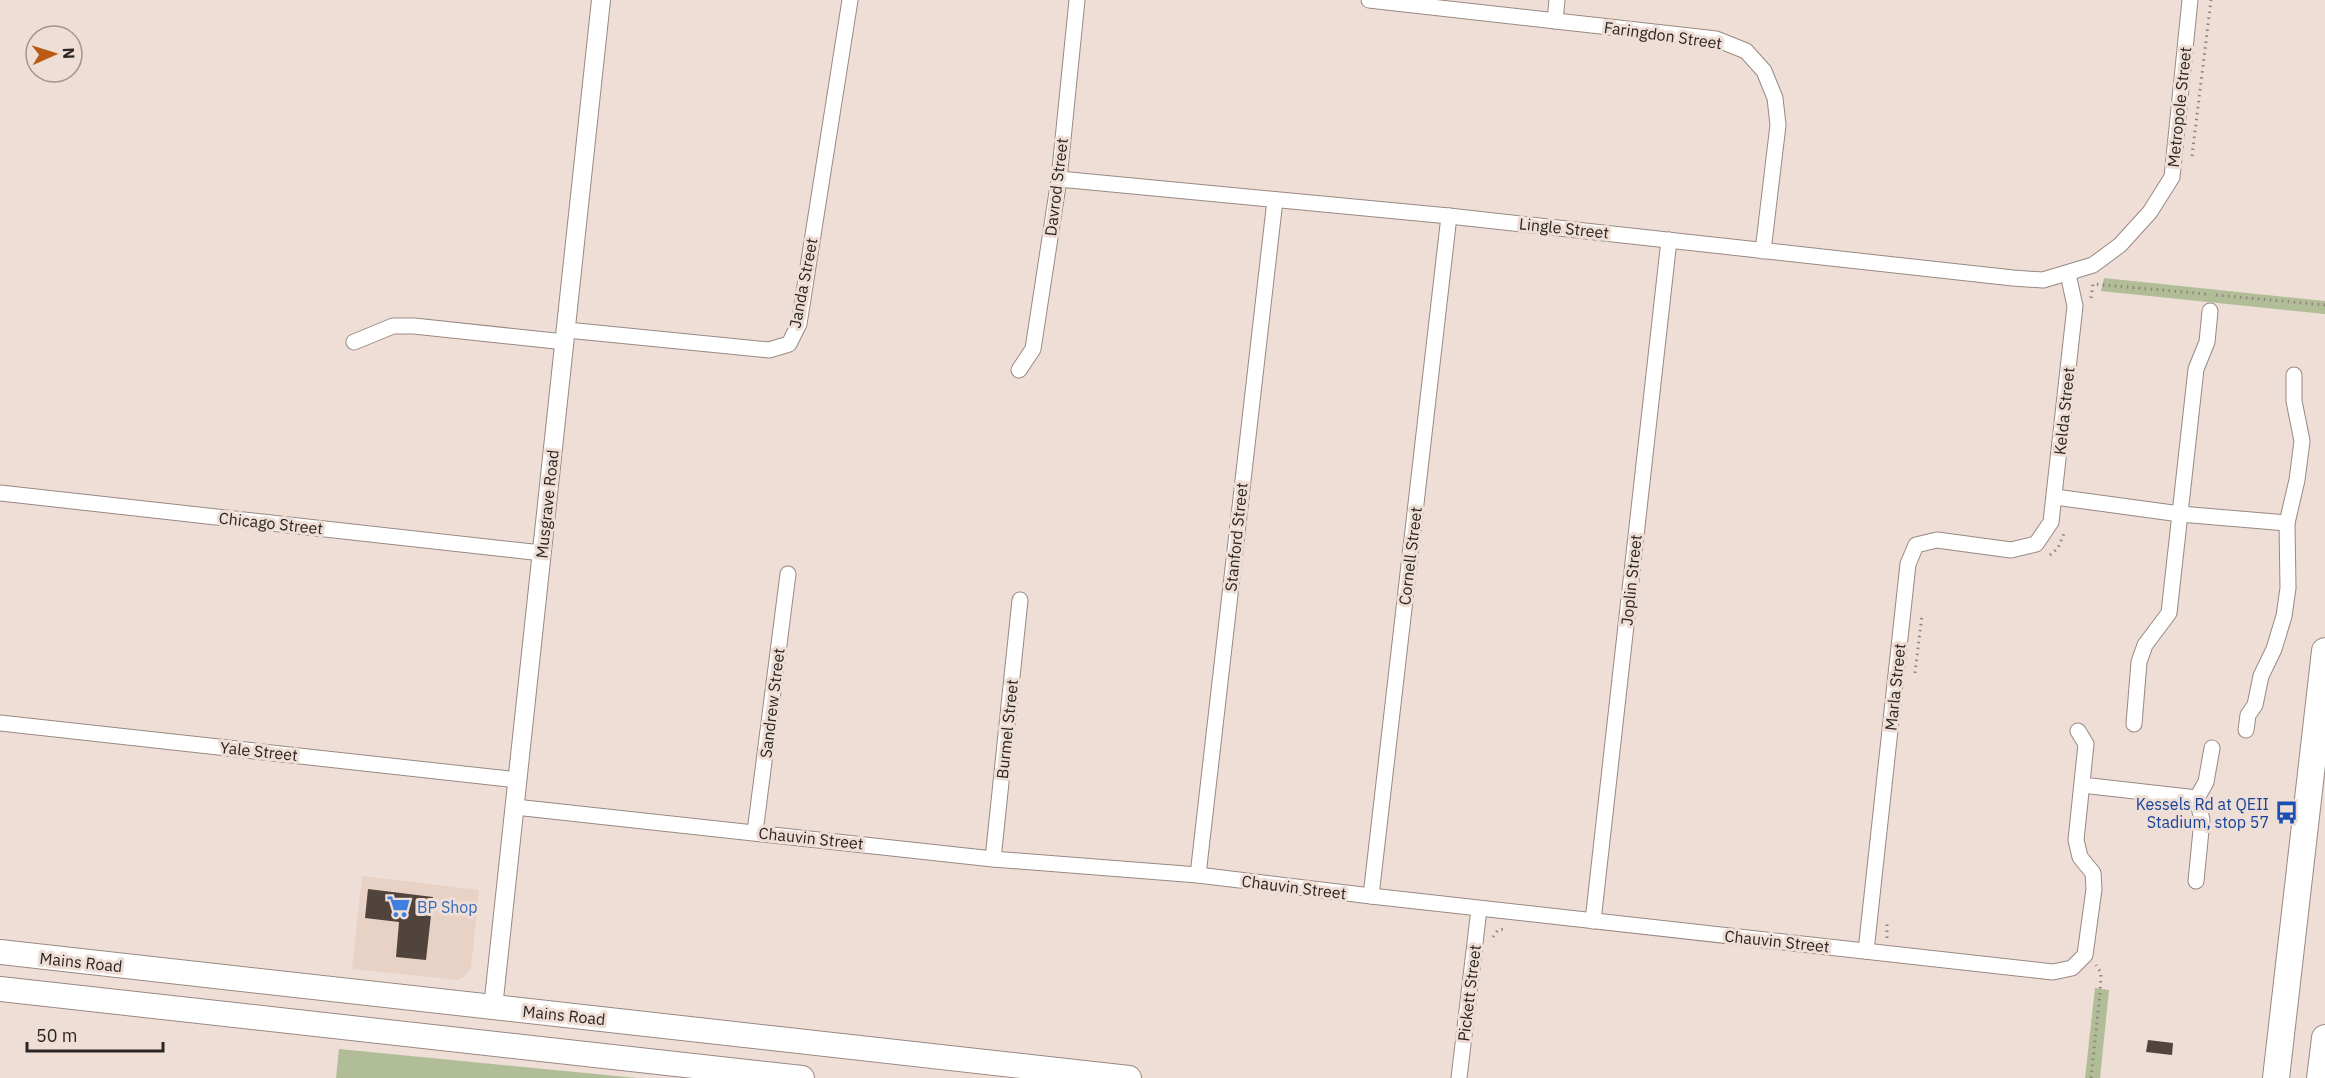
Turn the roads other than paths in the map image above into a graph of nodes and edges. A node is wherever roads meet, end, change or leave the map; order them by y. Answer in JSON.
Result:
{"nodes":[{"id":1,"x":602,"y":0,"type":"edge"},
{"id":2,"x":850,"y":0,"type":"edge"},
{"id":3,"x":1077,"y":0,"type":"edge"},
{"id":4,"x":1369,"y":0,"type":"edge"},
{"id":5,"x":1557,"y":0,"type":"edge"},
{"id":6,"x":2190,"y":0,"type":"edge"},
{"id":7,"x":1555,"y":21,"type":"junction"},
{"id":8,"x":1059,"y":178,"type":"junction"},
{"id":9,"x":1275,"y":200,"type":"junction"},
{"id":10,"x":1449,"y":216,"type":"junction"},
{"id":11,"x":1669,"y":240,"type":"junction"},
{"id":12,"x":1763,"y":251,"type":"junction"},
{"id":13,"x":2068,"y":274,"type":"junction"},
{"id":14,"x":2210,"y":311,"type":"dead end"},
{"id":15,"x":566,"y":336,"type":"junction"},
{"id":16,"x":354,"y":342,"type":"dead end"},
{"id":17,"x":1019,"y":370,"type":"dead end"},
{"id":18,"x":2294,"y":375,"type":"dead end"},
{"id":19,"x":0,"y":493,"type":"edge"},
{"id":20,"x":2055,"y":497,"type":"junction"},
{"id":21,"x":2180,"y":514,"type":"junction"},
{"id":22,"x":2287,"y":522,"type":"junction"},
{"id":23,"x":2036,"y":543,"type":"joint"},
{"id":24,"x":542,"y":553,"type":"junction"},
{"id":25,"x":788,"y":574,"type":"dead end"},
{"id":26,"x":1020,"y":600,"type":"dead end"},
{"id":27,"x":2325,"y":651,"type":"edge"},
{"id":28,"x":0,"y":723,"type":"edge"},
{"id":29,"x":2134,"y":724,"type":"dead end"},
{"id":30,"x":2246,"y":730,"type":"dead end"},
{"id":31,"x":2078,"y":731,"type":"dead end"},
{"id":32,"x":2212,"y":748,"type":"dead end"},
{"id":33,"x":518,"y":780,"type":"junction"},
{"id":34,"x":2082,"y":785,"type":"junction"},
{"id":35,"x":2197,"y":798,"type":"junction"},
{"id":36,"x":515,"y":807,"type":"junction"},
{"id":37,"x":755,"y":832,"type":"junction"},
{"id":38,"x":993,"y":859,"type":"junction"},
{"id":39,"x":1198,"y":875,"type":"junction"},
{"id":40,"x":2196,"y":881,"type":"dead end"},
{"id":41,"x":1371,"y":896,"type":"junction"},
{"id":42,"x":1479,"y":909,"type":"junction"},
{"id":43,"x":1593,"y":921,"type":"junction"},
{"id":44,"x":1866,"y":951,"type":"junction"},
{"id":45,"x":0,"y":952,"type":"edge"},
{"id":46,"x":0,"y":989,"type":"edge"},
{"id":47,"x":493,"y":1008,"type":"junction"},
{"id":48,"x":2325,"y":1038,"type":"edge"},
{"id":49,"x":667,"y":1070,"type":"edge"},
{"id":50,"x":1025,"y":1072,"type":"edge"},
{"id":51,"x":751,"y":1076,"type":"edge"},
{"id":52,"x":802,"y":1078,"type":"edge"},
{"id":53,"x":1129,"y":1078,"type":"edge"},
{"id":54,"x":1459,"y":1078,"type":"edge"},
{"id":55,"x":2276,"y":1078,"type":"edge"},
{"id":56,"x":2320,"y":1078,"type":"edge"}],
"edges":[{"from":1,"to":15,"type":"street","name":"Musgrave Road"},
{"from":2,"to":15,"type":"street","name":"Janda Street"},
{"from":3,"to":8,"type":"street","name":"Davrod Street"},
{"from":4,"to":7,"type":"street","name":"Faringdon Street"},
{"from":5,"to":7,"type":"street"},
{"from":6,"to":13,"type":"street","name":"Metropole Street"},
{"from":7,"to":12,"type":"street","name":"Faringdon Street"},
{"from":8,"to":9,"type":"street","name":"Lingle Street"},
{"from":8,"to":17,"type":"street","name":"Davrod Street"},
{"from":9,"to":10,"type":"street","name":"Lingle Street"},
{"from":9,"to":39,"type":"street","name":"Stanford Street"},
{"from":10,"to":11,"type":"street","name":"Lingle Street"},
{"from":10,"to":41,"type":"street","name":"Cornell Street"},
{"from":11,"to":12,"type":"street","name":"Lingle Street"},
{"from":11,"to":43,"type":"street","name":"Joplin Street"},
{"from":12,"to":13,"type":"street","name":"Lingle Street"},
{"from":13,"to":20,"type":"street","name":"Kelda Street"},
{"from":14,"to":21,"type":"street"},
{"from":15,"to":16,"type":"street","name":"Janda Street"},
{"from":15,"to":24,"type":"street","name":"Musgrave Road"},
{"from":18,"to":22,"type":"street"},
{"from":19,"to":24,"type":"street","name":"Chicago Street"},
{"from":20,"to":21,"type":"street"},
{"from":20,"to":23,"type":"street","name":"Kelda Street"},
{"from":21,"to":22,"type":"street"},
{"from":21,"to":29,"type":"street"},
{"from":22,"to":30,"type":"street"},
{"from":23,"to":44,"type":"street","name":"Marla Street"},
{"from":24,"to":33,"type":"street","name":"Musgrave Road"},
{"from":25,"to":37,"type":"street","name":"Sandrew Street"},
{"from":26,"to":38,"type":"street","name":"Burmel Street"},
{"from":27,"to":55,"type":"highway"},
{"from":28,"to":33,"type":"street","name":"Yale Street"},
{"from":31,"to":34,"type":"street"},
{"from":32,"to":35,"type":"street"},
{"from":33,"to":36,"type":"street","name":"Musgrave Road"},
{"from":34,"to":35,"type":"street"},
{"from":34,"to":44,"type":"street","name":"Chauvin Street"},
{"from":35,"to":40,"type":"street"},
{"from":36,"to":37,"type":"street","name":"Chauvin Street"},
{"from":36,"to":47,"type":"street","name":"Musgrave Road"},
{"from":37,"to":38,"type":"street","name":"Chauvin Street"},
{"from":38,"to":39,"type":"street","name":"Chauvin Street"},
{"from":39,"to":41,"type":"street","name":"Chauvin Street"},
{"from":41,"to":42,"type":"street","name":"Chauvin Street"},
{"from":42,"to":43,"type":"street","name":"Chauvin Street"},
{"from":42,"to":54,"type":"street","name":"Pickett Street"},
{"from":43,"to":44,"type":"street","name":"Chauvin Street"},
{"from":45,"to":47,"type":"main road","name":"Mains Road"},
{"from":46,"to":49,"type":"main road"},
{"from":47,"to":50,"type":"main road","name":"Mains Road"},
{"from":48,"to":56,"type":"highway"},
{"from":49,"to":51,"type":"main road"},
{"from":50,"to":53,"type":"main road","name":"Mains Road"},
{"from":51,"to":52,"type":"main road"}]}
